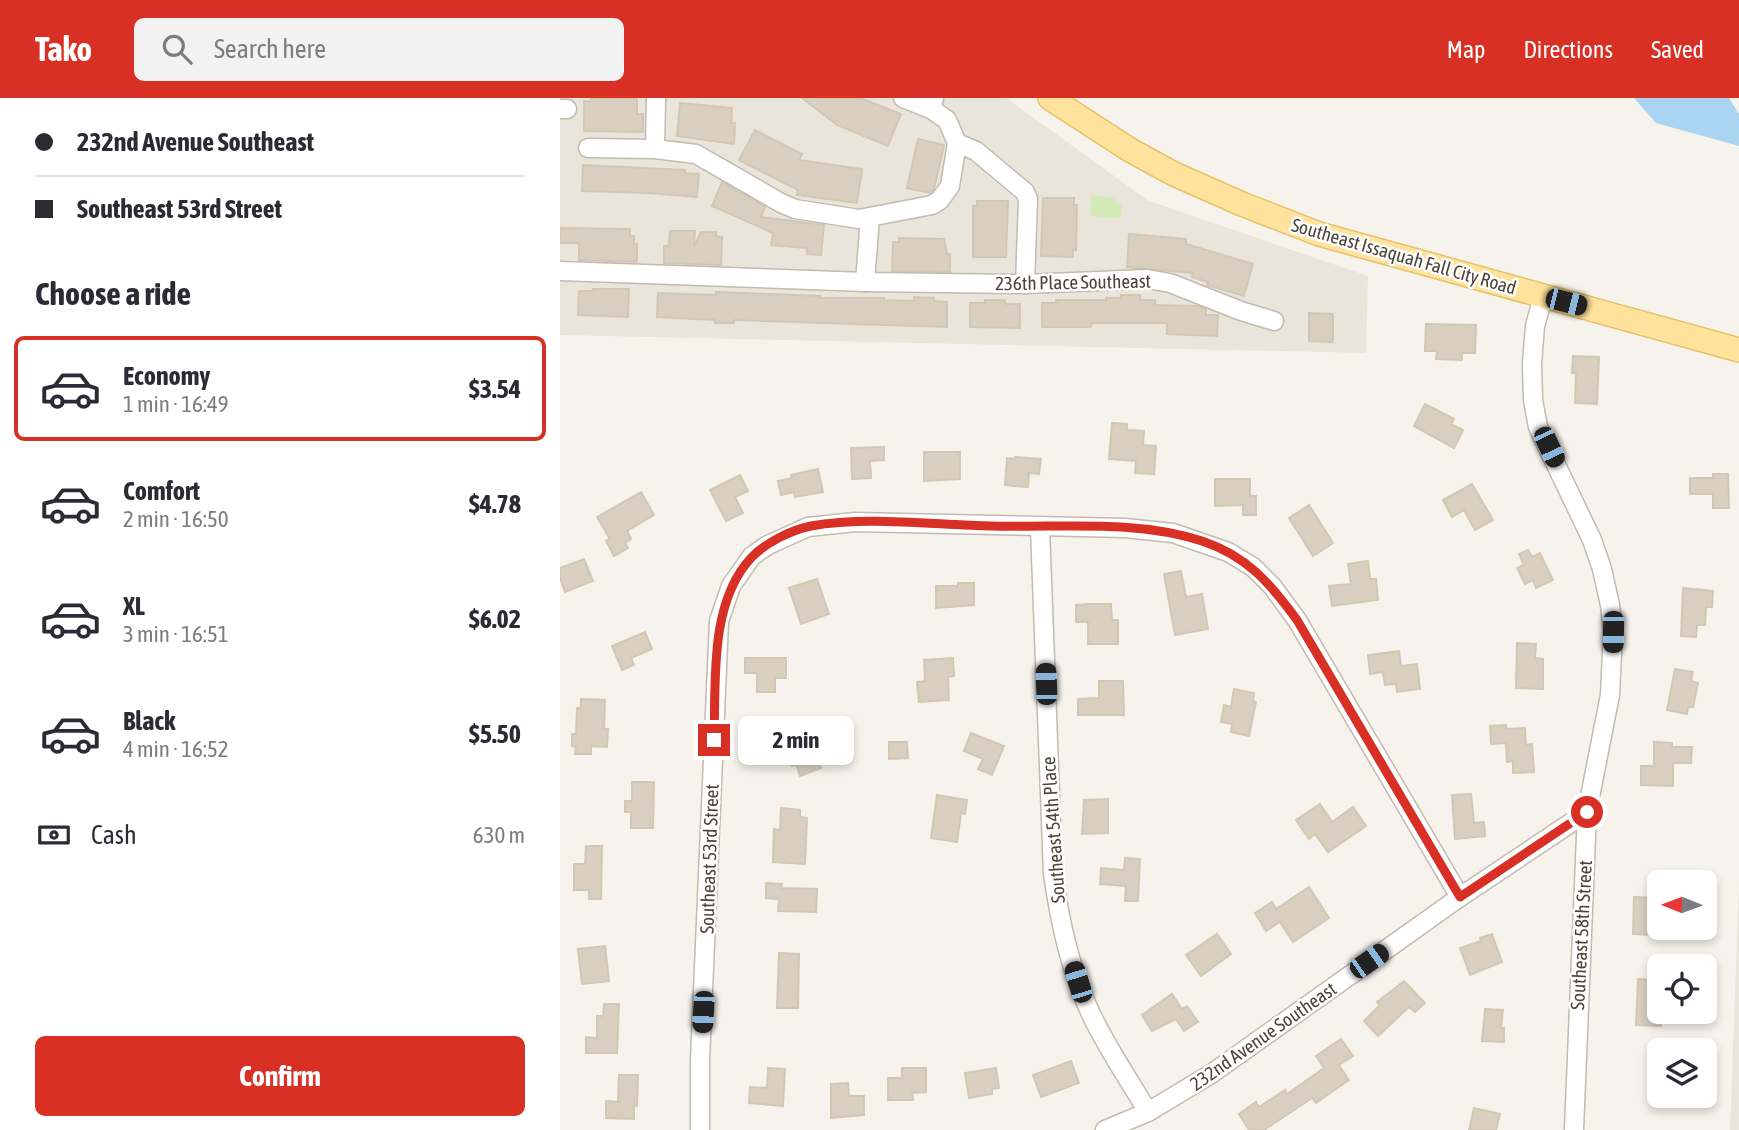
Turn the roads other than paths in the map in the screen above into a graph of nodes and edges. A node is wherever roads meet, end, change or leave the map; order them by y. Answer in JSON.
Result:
{"nodes":[{"id":1,"x":656,"y":98,"type":"edge"},
{"id":2,"x":902,"y":98,"type":"edge"},
{"id":3,"x":1049,"y":98,"type":"edge"},
{"id":4,"x":933,"y":103,"type":"edge"},
{"id":5,"x":957,"y":143,"type":"junction"},
{"id":6,"x":588,"y":148,"type":"dead end"},
{"id":7,"x":655,"y":149,"type":"junction"},
{"id":8,"x":870,"y":217,"type":"junction"},
{"id":9,"x":560,"y":271,"type":"edge"},
{"id":10,"x":865,"y":282,"type":"junction"},
{"id":11,"x":1026,"y":284,"type":"junction"},
{"id":12,"x":1543,"y":296,"type":"junction"},
{"id":13,"x":1274,"y":321,"type":"dead end"},
{"id":14,"x":1739,"y":350,"type":"edge"},
{"id":15,"x":1040,"y":528,"type":"junction"},
{"id":16,"x":1587,"y":812,"type":"junction"},
{"id":17,"x":1460,"y":897,"type":"junction"},
{"id":18,"x":1148,"y":1112,"type":"junction"},
{"id":19,"x":700,"y":1130,"type":"edge"},
{"id":20,"x":1105,"y":1130,"type":"edge"},
{"id":21,"x":1574,"y":1130,"type":"edge"}],
"edges":[{"from":1,"to":7,"type":"street"},
{"from":2,"to":4,"type":"street"},
{"from":3,"to":12,"type":"main road","name":"Southeast Issaquah Fall City Road"},
{"from":4,"to":5,"type":"street"},
{"from":5,"to":8,"type":"street"},
{"from":5,"to":11,"type":"street"},
{"from":6,"to":7,"type":"street"},
{"from":7,"to":8,"type":"street"},
{"from":8,"to":10,"type":"street"},
{"from":9,"to":10,"type":"street","name":"236th Place Southeast"},
{"from":10,"to":11,"type":"street","name":"236th Place Southeast"},
{"from":11,"to":13,"type":"street","name":"236th Place Southeast"},
{"from":12,"to":14,"type":"main road","name":"Southeast Issaquah Fall City Road"},
{"from":12,"to":16,"type":"street","name":"Southeast 58th Street"},
{"from":15,"to":17,"type":"street"},
{"from":15,"to":18,"type":"street","name":"Southeast 54th Place"},
{"from":15,"to":19,"type":"street","name":"Southeast 53rd Street"},
{"from":16,"to":17,"type":"street","name":"232nd Avenue Southeast"},
{"from":16,"to":21,"type":"street","name":"Southeast 58th Street"},
{"from":17,"to":18,"type":"street","name":"232nd Avenue Southeast"},
{"from":18,"to":20,"type":"street","name":"232nd Avenue Southeast"}]}
